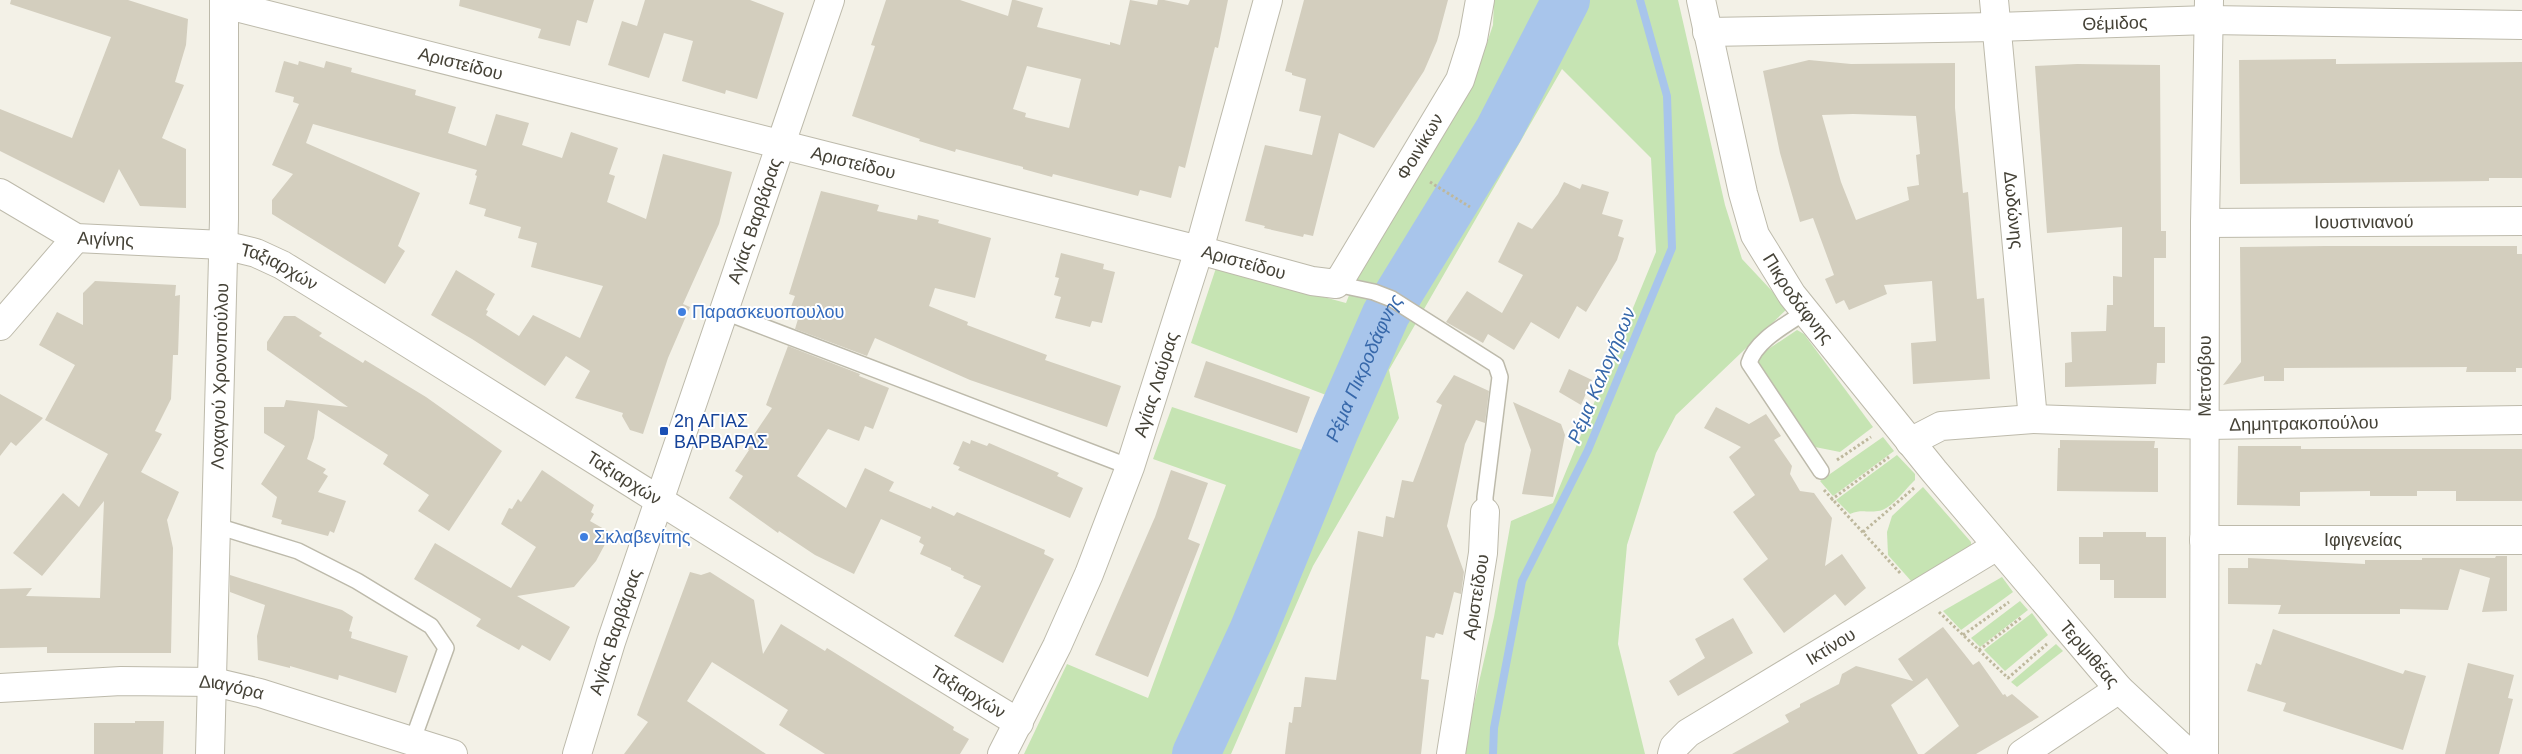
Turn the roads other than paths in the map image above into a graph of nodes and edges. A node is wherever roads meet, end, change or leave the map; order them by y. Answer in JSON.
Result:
{"nodes":[{"id":1,"x":830,"y":0,"type":"edge"},
{"id":2,"x":1268,"y":0,"type":"edge"},
{"id":3,"x":1480,"y":0,"type":"edge"},
{"id":4,"x":1700,"y":0,"type":"edge"},
{"id":5,"x":1994,"y":0,"type":"edge"},
{"id":6,"x":224,"y":2,"type":"edge"},
{"id":7,"x":2209,"y":10,"type":"edge"},
{"id":8,"x":2522,"y":25,"type":"edge"},
{"id":9,"x":1996,"y":27,"type":"junction"},
{"id":10,"x":1707,"y":32,"type":"junction"},
{"id":11,"x":781,"y":144,"type":"junction"},
{"id":12,"x":0,"y":193,"type":"edge"},
{"id":13,"x":2522,"y":222,"type":"edge"},
{"id":14,"x":2205,"y":223,"type":"junction"},
{"id":15,"x":76,"y":238,"type":"junction"},
{"id":16,"x":223,"y":245,"type":"junction"},
{"id":17,"x":1199,"y":250,"type":"junction"},
{"id":18,"x":1336,"y":284,"type":"junction"},
{"id":19,"x":725,"y":312,"type":"junction"},
{"id":20,"x":1805,"y":312,"type":"junction"},
{"id":21,"x":0,"y":326,"type":"edge"},
{"id":22,"x":2033,"y":420,"type":"junction"},
{"id":23,"x":2522,"y":420,"type":"edge"},
{"id":24,"x":2206,"y":425,"type":"junction"},
{"id":25,"x":1902,"y":432,"type":"junction"},
{"id":26,"x":1130,"y":467,"type":"junction"},
{"id":27,"x":1821,"y":471,"type":"road end"},
{"id":28,"x":658,"y":501,"type":"junction"},
{"id":29,"x":1485,"y":512,"type":"joint"},
{"id":30,"x":217,"y":526,"type":"junction"},
{"id":31,"x":2204,"y":540,"type":"junction"},
{"id":32,"x":2522,"y":540,"type":"edge"},
{"id":33,"x":1997,"y":546,"type":"junction"},
{"id":34,"x":214,"y":682,"type":"junction"},
{"id":35,"x":0,"y":688,"type":"edge"},
{"id":36,"x":2119,"y":689,"type":"junction"},
{"id":37,"x":1019,"y":723,"type":"junction"},
{"id":38,"x":412,"y":742,"type":"junction"},
{"id":39,"x":210,"y":754,"type":"edge"},
{"id":40,"x":453,"y":754,"type":"edge"},
{"id":41,"x":577,"y":754,"type":"edge"},
{"id":42,"x":1002,"y":754,"type":"edge"},
{"id":43,"x":1450,"y":754,"type":"edge"},
{"id":44,"x":1672,"y":754,"type":"edge"},
{"id":45,"x":2022,"y":754,"type":"edge"},
{"id":46,"x":2189,"y":754,"type":"edge"},
{"id":47,"x":2204,"y":754,"type":"edge"}],
"edges":[{"from":1,"to":11,"type":"street","name":"Αγίας Βαρβάρας"},
{"from":2,"to":17,"type":"street","name":"Αγίας Λαύρας"},
{"from":3,"to":18,"type":"street","name":"Φοινίκων"},
{"from":4,"to":10,"type":"street","name":"Πικροδάφνης"},
{"from":5,"to":9,"type":"street","name":"Δωδώνης"},
{"from":6,"to":11,"type":"street","name":"Αριστείδου"},
{"from":6,"to":16,"type":"street","name":"Λοχαγού Χρονοπούλου"},
{"from":7,"to":8,"type":"street","name":"Θέμιδος"},
{"from":7,"to":9,"type":"street","name":"Θέμιδος"},
{"from":7,"to":14,"type":"street","name":"Μετσόβου"},
{"from":9,"to":10,"type":"street","name":"Θέμιδος"},
{"from":9,"to":22,"type":"street","name":"Δωδώνης"},
{"from":10,"to":20,"type":"street","name":"Πικροδάφνης"},
{"from":11,"to":17,"type":"street","name":"Αριστείδου"},
{"from":11,"to":19,"type":"street","name":"Αγίας Βαρβάρας"},
{"from":12,"to":15,"type":"street","name":"Αιγίνης"},
{"from":13,"to":14,"type":"street","name":"Ιουστινιανού"},
{"from":14,"to":24,"type":"street","name":"Μετσόβου"},
{"from":15,"to":16,"type":"street","name":"Αιγίνης"},
{"from":15,"to":21,"type":"street"},
{"from":16,"to":28,"type":"street","name":"Ταξιαρχών"},
{"from":16,"to":30,"type":"street","name":"Λοχαγού Χρονοπούλου"},
{"from":17,"to":18,"type":"street","name":"Αριστείδου"},
{"from":17,"to":26,"type":"street","name":"Αγίας Λαύρας"},
{"from":18,"to":29,"type":"lane","name":"Αριστείδου"},
{"from":19,"to":26,"type":"lane"},
{"from":19,"to":28,"type":"street","name":"Αγίας Βαρβάρας"},
{"from":20,"to":25,"type":"street","name":"Πικροδάφνης"},
{"from":20,"to":27,"type":"lane"},
{"from":22,"to":24,"type":"street","name":"Δημητρακοπούλου"},
{"from":22,"to":25,"type":"street","name":"Δημητρακοπούλου"},
{"from":23,"to":24,"type":"street","name":"Δημητρακοπούλου"},
{"from":24,"to":31,"type":"street","name":"Μετσόβου"},
{"from":25,"to":33,"type":"street","name":"Πικροδάφνης"},
{"from":26,"to":37,"type":"street","name":"Αγίας Λαύρας"},
{"from":28,"to":37,"type":"street","name":"Ταξιαρχών"},
{"from":28,"to":41,"type":"street","name":"Αγίας Βαρβάρας"},
{"from":29,"to":43,"type":"street","name":"Αριστείδου"},
{"from":30,"to":34,"type":"street","name":"Λοχαγού Χρονοπούλου"},
{"from":30,"to":38,"type":"lane"},
{"from":31,"to":32,"type":"street","name":"Ιφιγενείας"},
{"from":31,"to":47,"type":"street","name":"Μετσόβου"},
{"from":33,"to":36,"type":"street","name":"Τερψιθέας"},
{"from":33,"to":44,"type":"street","name":"Ικτίνου"},
{"from":34,"to":35,"type":"street","name":"Διαγόρα"},
{"from":34,"to":38,"type":"street","name":"Διαγόρα"},
{"from":34,"to":39,"type":"street","name":"Λοχαγού Χρονοπούλου"},
{"from":36,"to":45,"type":"street"},
{"from":36,"to":46,"type":"street","name":"Τερψιθέας"},
{"from":37,"to":42,"type":"street","name":"Αγίας Λαύρας"},
{"from":38,"to":40,"type":"street","name":"Διαγόρα"}]}
